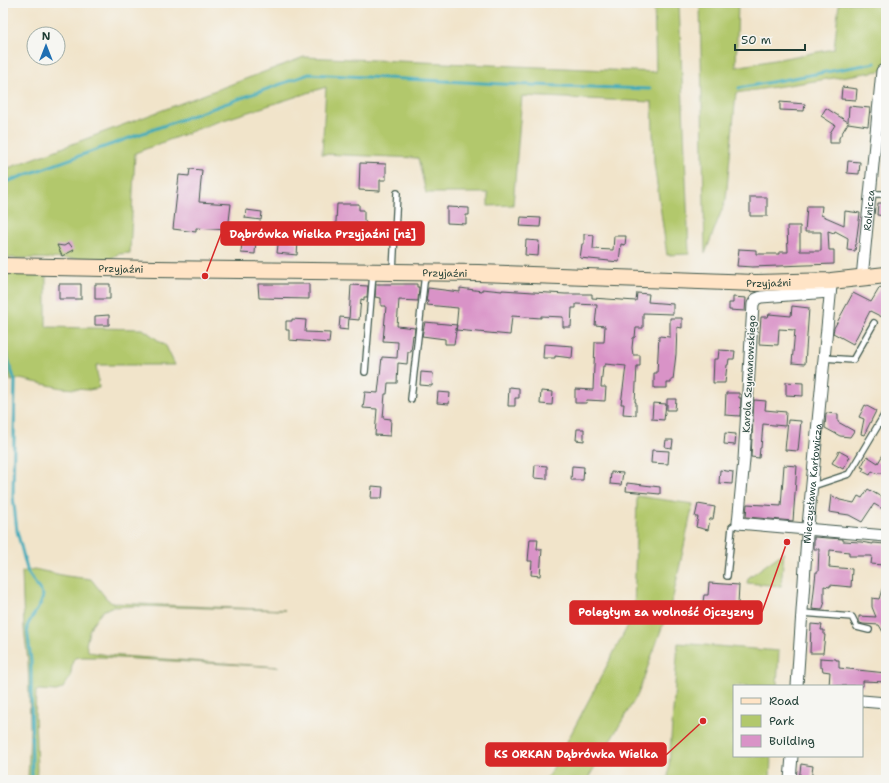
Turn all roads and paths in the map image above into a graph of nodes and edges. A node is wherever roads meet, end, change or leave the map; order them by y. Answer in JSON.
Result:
{"nodes":[{"id":1,"x":882,"y":71,"type":"dead end"},
{"id":2,"x":397,"y":194,"type":"dead end"},
{"id":3,"x":870,"y":194,"type":"junction"},
{"id":4,"x":886,"y":194,"type":"edge"},
{"id":5,"x":3,"y":266,"type":"edge"},
{"id":6,"x":373,"y":271,"type":"junction"},
{"id":7,"x":393,"y":271,"type":"junction"},
{"id":8,"x":425,"y":272,"type":"junction"},
{"id":9,"x":886,"y":275,"type":"edge"},
{"id":10,"x":862,"y":278,"type":"junction"},
{"id":11,"x":831,"y":287,"type":"junction"},
{"id":12,"x":874,"y":323,"type":"dead end"},
{"id":13,"x":824,"y":358,"type":"junction"},
{"id":14,"x":365,"y":372,"type":"dead end"},
{"id":15,"x":412,"y":399,"type":"dead end"},
{"id":16,"x":886,"y":412,"type":"edge"},
{"id":17,"x":813,"y":486,"type":"junction"},
{"id":18,"x":738,"y":523,"type":"junction"},
{"id":19,"x":809,"y":529,"type":"junction"},
{"id":20,"x":886,"y":536,"type":"edge"},
{"id":21,"x":727,"y":576,"type":"dead end"},
{"id":22,"x":803,"y":612,"type":"junction"},
{"id":23,"x":869,"y":630,"type":"dead end"},
{"id":24,"x":797,"y":685,"type":"edge"},
{"id":25,"x":863,"y":701,"type":"edge"},
{"id":26,"x":886,"y":703,"type":"edge"},
{"id":27,"x":792,"y":757,"type":"edge"},
{"id":28,"x":790,"y":780,"type":"edge"}],
"edges":[{"from":1,"to":3,"type":"street","name":"Rolnicza"},
{"from":2,"to":7,"type":"lane"},
{"from":3,"to":4,"type":"lane"},
{"from":3,"to":10,"type":"street","name":"Rolnicza"},
{"from":5,"to":6,"type":"street","name":"Przyjaźni"},
{"from":6,"to":7,"type":"street","name":"Przyjaźni"},
{"from":6,"to":14,"type":"lane"},
{"from":7,"to":8,"type":"street","name":"Przyjaźni"},
{"from":8,"to":11,"type":"street","name":"Przyjaźni"},
{"from":8,"to":15,"type":"lane"},
{"from":9,"to":10,"type":"street","name":"Przyjaźni"},
{"from":10,"to":11,"type":"street","name":"Przyjaźni"},
{"from":11,"to":13,"type":"street","name":"Mieczysława Karłowicza"},
{"from":11,"to":18,"type":"street","name":"Karola Szymanowskiego"},
{"from":12,"to":13,"type":"lane"},
{"from":13,"to":17,"type":"street","name":"Mieczysława Karłowicza"},
{"from":16,"to":17,"type":"lane"},
{"from":17,"to":19,"type":"street","name":"Mieczysława Karłowicza"},
{"from":18,"to":19,"type":"street"},
{"from":18,"to":21,"type":"lane"},
{"from":19,"to":20,"type":"street"},
{"from":19,"to":22,"type":"street","name":"Mieczysława Karłowicza"},
{"from":22,"to":23,"type":"lane"},
{"from":22,"to":24,"type":"street","name":"Mieczysława Karłowicza"},
{"from":25,"to":26,"type":"street"},
{"from":27,"to":28,"type":"street"}]}
